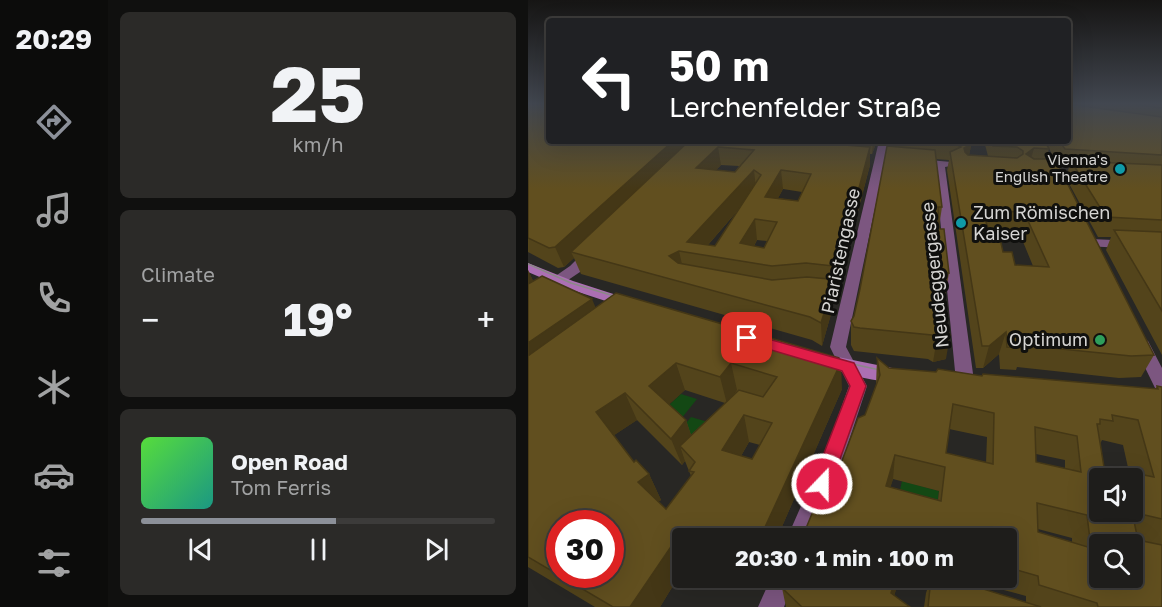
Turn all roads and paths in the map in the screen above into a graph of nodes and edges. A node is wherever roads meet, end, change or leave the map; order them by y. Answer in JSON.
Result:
{"nodes":[{"id":1,"x":883,"y":144,"type":"edge"},
{"id":2,"x":912,"y":162,"type":"edge"},
{"id":3,"x":600,"y":244,"type":"edge"},
{"id":4,"x":1162,"y":246,"type":"edge"},
{"id":5,"x":1100,"y":262,"type":"edge"},
{"id":6,"x":528,"y":267,"type":"edge"},
{"id":7,"x":558,"y":280,"type":"junction"},
{"id":8,"x":528,"y":302,"type":"edge"},
{"id":9,"x":638,"y":306,"type":"joint"},
{"id":10,"x":616,"y":316,"type":"edge"},
{"id":11,"x":1136,"y":333,"type":"edge"},
{"id":12,"x":812,"y":357,"type":"edge"},
{"id":13,"x":848,"y":367,"type":"junction"},
{"id":14,"x":909,"y":376,"type":"edge"},
{"id":15,"x":942,"y":379,"type":"edge"},
{"id":16,"x":965,"y":381,"type":"junction"},
{"id":17,"x":988,"y":383,"type":"edge"},
{"id":18,"x":1158,"y":393,"type":"edge"},
{"id":19,"x":803,"y":528,"type":"edge"},
{"id":20,"x":779,"y":588,"type":"edge"},
{"id":21,"x":771,"y":607,"type":"edge"}],
"edges":[{"from":1,"to":13,"type":"street","name":"Piaristengasse"},
{"from":2,"to":16,"type":"street","name":"Neudeggergasse"},
{"from":3,"to":7,"type":"street"},
{"from":4,"to":5,"type":"street"},
{"from":6,"to":7,"type":"main road"},
{"from":7,"to":8,"type":"street"},
{"from":7,"to":9,"type":"main road"},
{"from":9,"to":10,"type":"street"},
{"from":11,"to":18,"type":"street"},
{"from":12,"to":13,"type":"main road"},
{"from":13,"to":14,"type":"main road"},
{"from":13,"to":19,"type":"street","name":"Piaristengasse"},
{"from":15,"to":16,"type":"main road"},
{"from":16,"to":17,"type":"main road"},
{"from":20,"to":21,"type":"street"}]}
